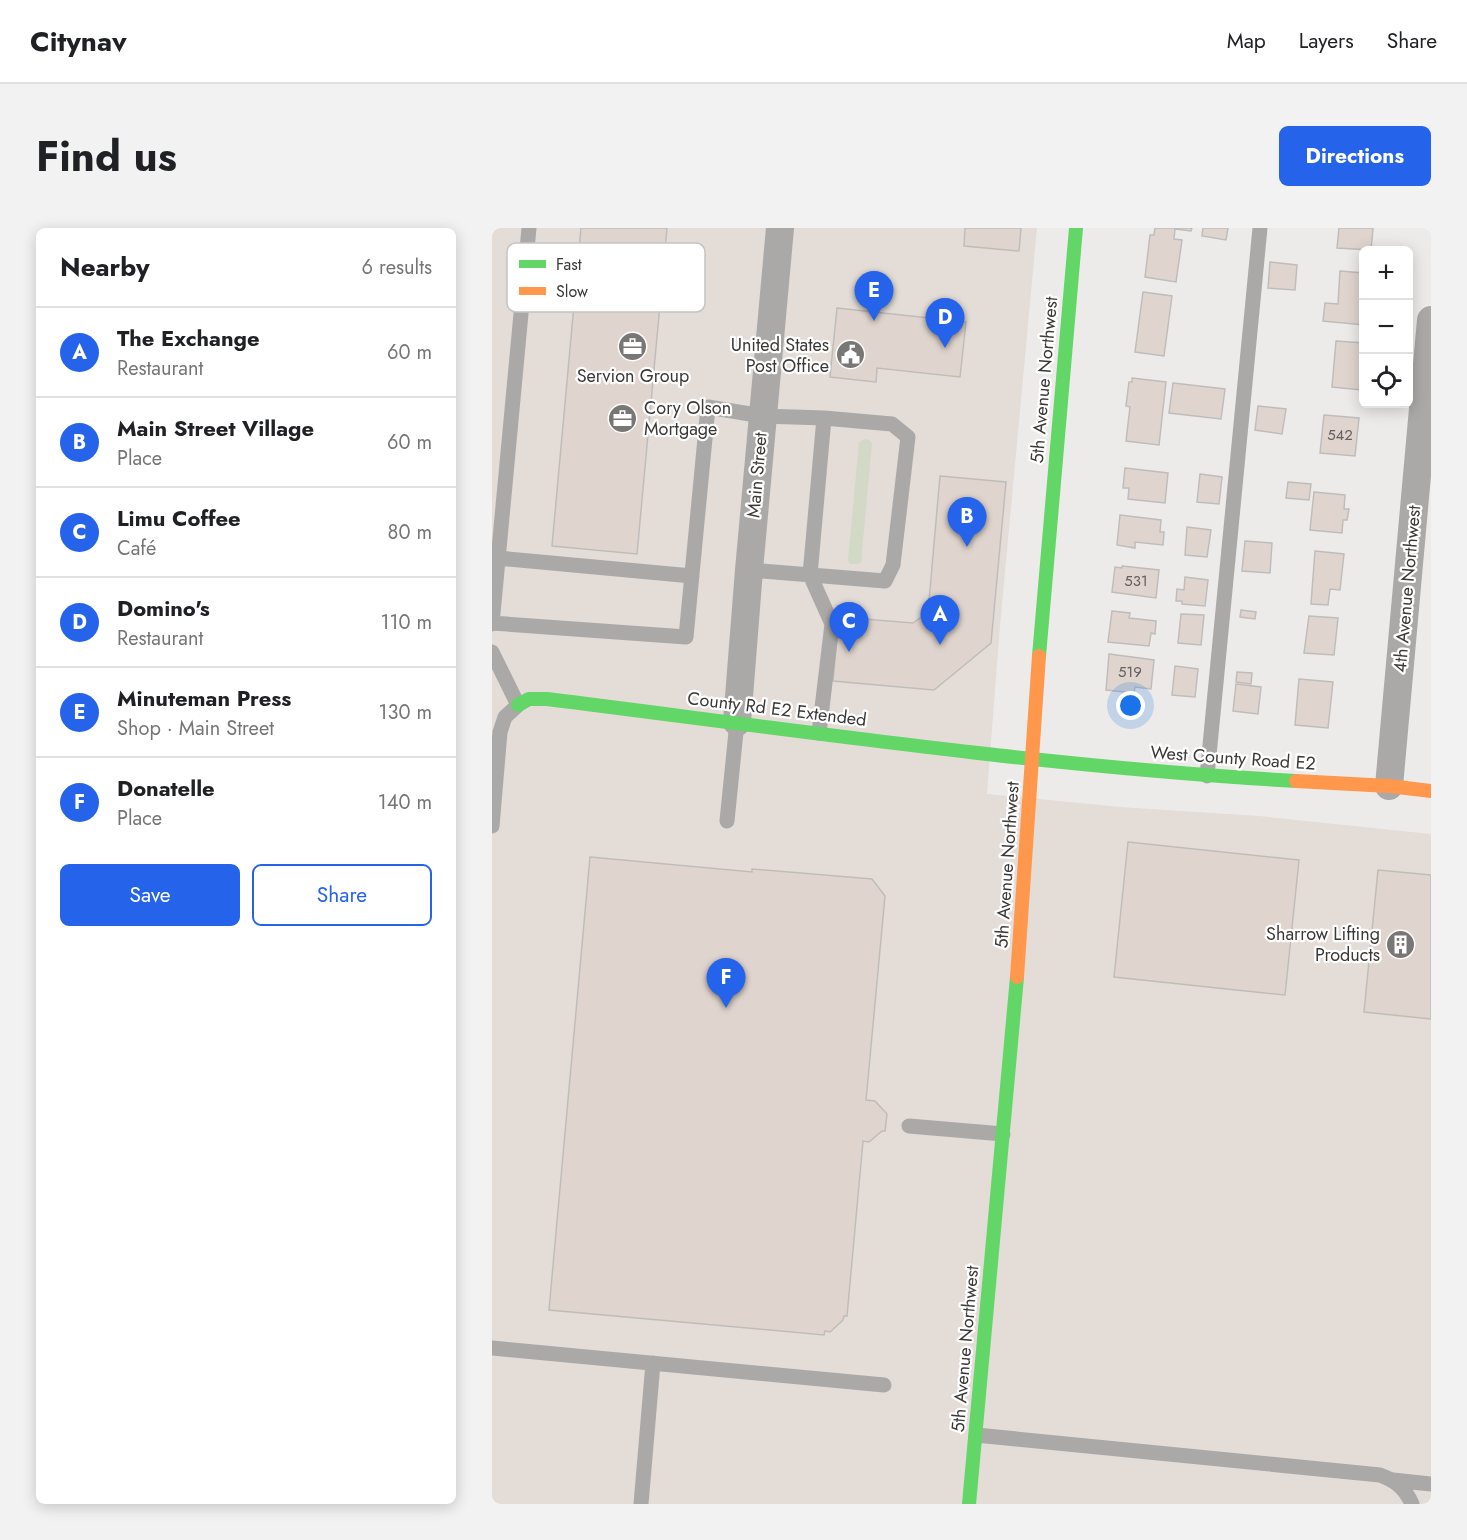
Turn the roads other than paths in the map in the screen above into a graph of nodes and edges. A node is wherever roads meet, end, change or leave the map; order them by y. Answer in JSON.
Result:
{"nodes":[{"id":1,"x":529,"y":228,"type":"edge"},
{"id":2,"x":780,"y":228,"type":"edge"},
{"id":3,"x":1076,"y":228,"type":"edge"},
{"id":4,"x":1260,"y":228,"type":"edge"},
{"id":5,"x":528,"y":243,"type":"edge"},
{"id":6,"x":521,"y":312,"type":"edge"},
{"id":7,"x":1431,"y":320,"type":"edge"},
{"id":8,"x":762,"y":416,"type":"junction"},
{"id":9,"x":824,"y":418,"type":"junction"},
{"id":10,"x":498,"y":558,"type":"junction"},
{"id":11,"x":749,"y":570,"type":"junction"},
{"id":12,"x":810,"y":575,"type":"junction"},
{"id":13,"x":692,"y":576,"type":"junction"},
{"id":14,"x":492,"y":623,"type":"edge"},
{"id":15,"x":492,"y":652,"type":"edge"},
{"id":16,"x":518,"y":705,"type":"junction"},
{"id":17,"x":737,"y":722,"type":"junction"},
{"id":18,"x":819,"y":733,"type":"junction"},
{"id":19,"x":1032,"y":760,"type":"junction"},
{"id":20,"x":1207,"y":776,"type":"junction"},
{"id":21,"x":1389,"y":786,"type":"junction"},
{"id":22,"x":1431,"y":791,"type":"edge"},
{"id":23,"x":727,"y":821,"type":"dead end"},
{"id":24,"x":492,"y":826,"type":"edge"},
{"id":25,"x":909,"y":1126,"type":"dead end"},
{"id":26,"x":1003,"y":1134,"type":"junction"},
{"id":27,"x":492,"y":1348,"type":"edge"},
{"id":28,"x":653,"y":1362,"type":"junction"},
{"id":29,"x":884,"y":1385,"type":"dead end"},
{"id":30,"x":976,"y":1435,"type":"junction"},
{"id":31,"x":1393,"y":1480,"type":"junction"},
{"id":32,"x":1431,"y":1484,"type":"edge"},
{"id":33,"x":640,"y":1504,"type":"edge"},
{"id":34,"x":969,"y":1504,"type":"edge"},
{"id":35,"x":1412,"y":1504,"type":"edge"}],
"edges":[{"from":1,"to":5,"type":"lane"},
{"from":2,"to":8,"type":"street","name":"Main Street"},
{"from":3,"to":19,"type":"street","name":"5th Avenue Northwest"},
{"from":4,"to":20,"type":"lane"},
{"from":6,"to":10,"type":"lane"},
{"from":7,"to":21,"type":"street","name":"4th Avenue Northwest"},
{"from":8,"to":9,"type":"lane"},
{"from":8,"to":11,"type":"street","name":"Main Street"},
{"from":8,"to":13,"type":"lane"},
{"from":9,"to":12,"type":"lane"},
{"from":9,"to":12,"type":"lane"},
{"from":10,"to":13,"type":"lane"},
{"from":10,"to":14,"type":"lane"},
{"from":11,"to":12,"type":"lane"},
{"from":11,"to":17,"type":"street","name":"Main Street"},
{"from":12,"to":18,"type":"lane"},
{"from":13,"to":14,"type":"lane"},
{"from":15,"to":16,"type":"lane"},
{"from":16,"to":17,"type":"street","name":"County Rd E2 Extended"},
{"from":16,"to":24,"type":"lane"},
{"from":17,"to":18,"type":"street","name":"County Rd E2 Extended"},
{"from":17,"to":23,"type":"lane"},
{"from":18,"to":19,"type":"street","name":"County Rd E2 Extended"},
{"from":19,"to":20,"type":"street","name":"West County Road E2"},
{"from":19,"to":26,"type":"street","name":"5th Avenue Northwest"},
{"from":20,"to":21,"type":"street","name":"West County Road E2"},
{"from":21,"to":22,"type":"street","name":"West County Road E2"},
{"from":25,"to":26,"type":"lane"},
{"from":26,"to":30,"type":"street","name":"5th Avenue Northwest"},
{"from":27,"to":28,"type":"lane"},
{"from":28,"to":29,"type":"lane"},
{"from":28,"to":33,"type":"lane"},
{"from":30,"to":31,"type":"lane"},
{"from":30,"to":34,"type":"street","name":"5th Avenue Northwest"},
{"from":31,"to":32,"type":"lane"},
{"from":31,"to":35,"type":"lane"}]}
